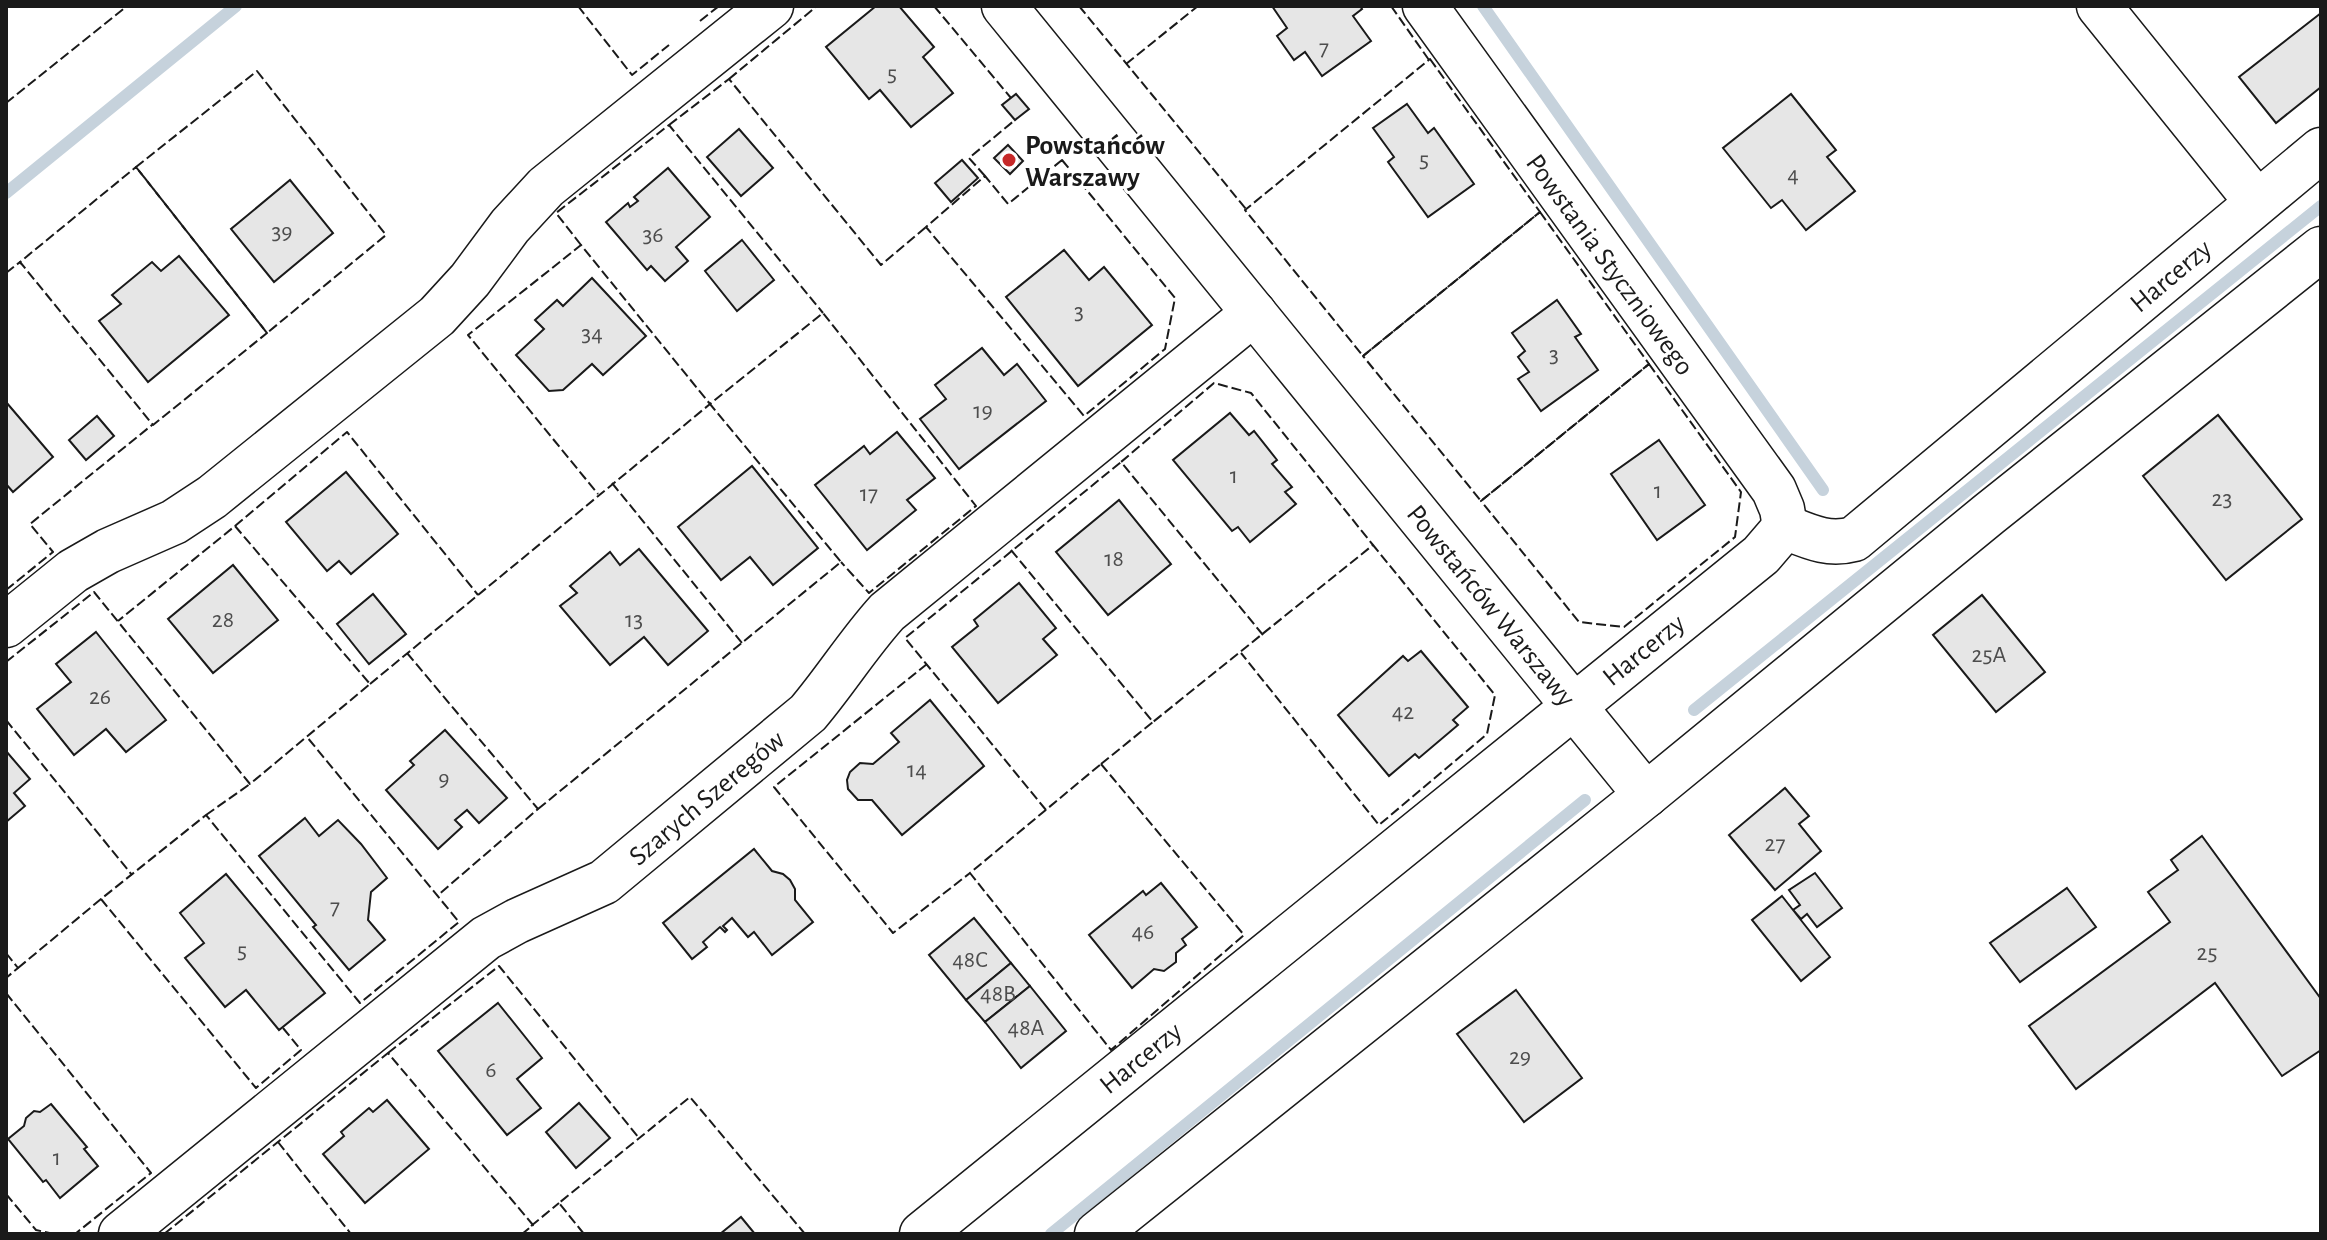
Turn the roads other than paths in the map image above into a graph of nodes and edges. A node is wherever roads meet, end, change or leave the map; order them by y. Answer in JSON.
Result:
{"nodes":[{"id":1,"x":771,"y":6,"type":"edge"},
{"id":2,"x":1004,"y":6,"type":"edge"},
{"id":3,"x":1425,"y":6,"type":"edge"},
{"id":4,"x":2099,"y":6,"type":"edge"},
{"id":5,"x":2321,"y":150,"type":"edge"},
{"id":6,"x":2257,"y":202,"type":"junction"},
{"id":7,"x":2321,"y":249,"type":"edge"},
{"id":8,"x":1254,"y":313,"type":"junction"},
{"id":9,"x":1785,"y":527,"type":"junction"},
{"id":10,"x":6,"y":625,"type":"edge"},
{"id":11,"x":1574,"y":704,"type":"junction"},
{"id":12,"x":1646,"y":795,"type":"junction"},
{"id":13,"x":121,"y":1234,"type":"edge"},
{"id":14,"x":922,"y":1234,"type":"edge"},
{"id":15,"x":1097,"y":1234,"type":"edge"}],
"edges":[{"from":1,"to":10,"type":"street"},
{"from":2,"to":8,"type":"street","name":"Powstańców Warszawy"},
{"from":3,"to":9,"type":"street","name":"Powstania Styczniowego"},
{"from":4,"to":6,"type":"street"},
{"from":5,"to":6,"type":"street","name":"Harcerzy"},
{"from":6,"to":9,"type":"street","name":"Harcerzy"},
{"from":7,"to":12,"type":"street"},
{"from":8,"to":11,"type":"street","name":"Powstańców Warszawy"},
{"from":8,"to":13,"type":"street","name":"Szarych Szeregów"},
{"from":9,"to":11,"type":"street","name":"Harcerzy"},
{"from":11,"to":12,"type":"street","name":"Powstańców Warszawy"},
{"from":11,"to":14,"type":"street","name":"Harcerzy"},
{"from":12,"to":15,"type":"street"}]}
